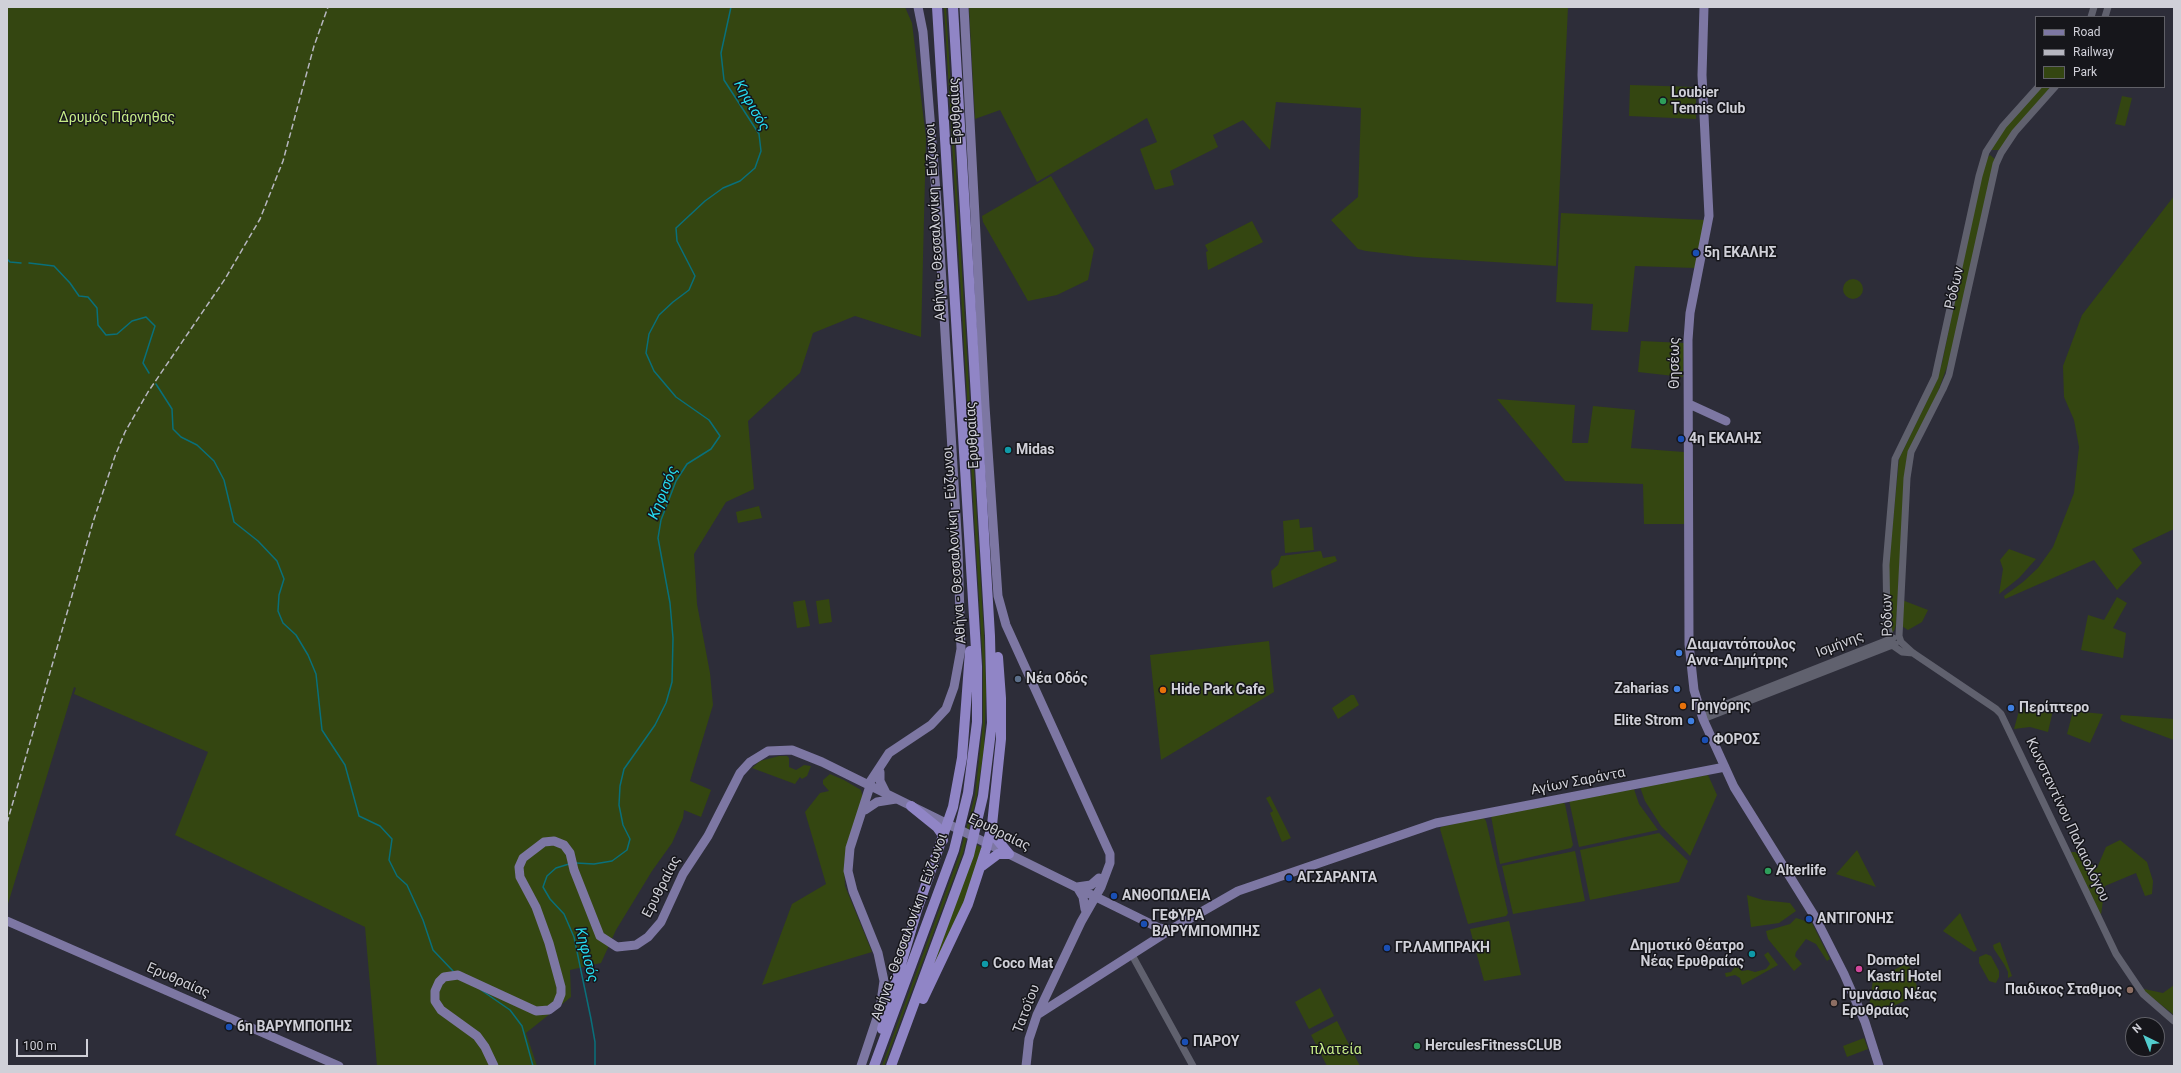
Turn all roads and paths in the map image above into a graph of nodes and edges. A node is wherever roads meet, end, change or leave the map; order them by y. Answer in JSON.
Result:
{"nodes":[{"id":1,"x":918,"y":7,"type":"edge"},
{"id":2,"x":931,"y":7,"type":"edge"},
{"id":3,"x":937,"y":7,"type":"edge"},
{"id":4,"x":953,"y":7,"type":"edge"},
{"id":5,"x":964,"y":7,"type":"edge"},
{"id":6,"x":1704,"y":7,"type":"edge"},
{"id":7,"x":939,"y":34,"type":"junction"},
{"id":8,"x":2037,"y":88,"type":"edge"},
{"id":9,"x":2054,"y":88,"type":"edge"},
{"id":10,"x":1689,"y":404,"type":"junction"},
{"id":11,"x":1726,"y":421,"type":"dead end"},
{"id":12,"x":972,"y":606,"type":"junction"},
{"id":13,"x":988,"y":606,"type":"junction"},
{"id":14,"x":1900,"y":639,"type":"junction"},
{"id":15,"x":1891,"y":643,"type":"junction"},
{"id":16,"x":1913,"y":653,"type":"junction"},
{"id":17,"x":1702,"y":717,"type":"junction"},
{"id":18,"x":883,"y":761,"type":"junction"},
{"id":19,"x":1724,"y":764,"type":"junction"},
{"id":20,"x":880,"y":772,"type":"junction"},
{"id":21,"x":872,"y":786,"type":"junction"},
{"id":22,"x":886,"y":793,"type":"junction"},
{"id":23,"x":897,"y":799,"type":"junction"},
{"id":24,"x":912,"y":806,"type":"junction"},
{"id":25,"x":865,"y":810,"type":"junction"},
{"id":26,"x":857,"y":824,"type":"junction"},
{"id":27,"x":951,"y":825,"type":"junction"},
{"id":28,"x":992,"y":825,"type":"junction"},
{"id":29,"x":1104,"y":839,"type":"junction"},
{"id":30,"x":985,"y":842,"type":"junction"},
{"id":31,"x":942,"y":843,"type":"junction"},
{"id":32,"x":1009,"y":854,"type":"junction"},
{"id":33,"x":980,"y":868,"type":"junction"},
{"id":34,"x":1099,"y":878,"type":"junction"},
{"id":35,"x":1076,"y":886,"type":"junction"},
{"id":36,"x":1094,"y":895,"type":"junction"},
{"id":37,"x":1108,"y":902,"type":"junction"},
{"id":38,"x":1087,"y":910,"type":"junction"},
{"id":39,"x":7,"y":921,"type":"edge"},
{"id":40,"x":1170,"y":930,"type":"junction"},
{"id":41,"x":1132,"y":955,"type":"junction"},
{"id":42,"x":1037,"y":1015,"type":"junction"},
{"id":43,"x":2174,"y":1021,"type":"edge"},
{"id":44,"x":895,"y":1055,"type":"junction"},
{"id":45,"x":874,"y":1065,"type":"edge"},
{"id":46,"x":339,"y":1066,"type":"edge"},
{"id":47,"x":494,"y":1066,"type":"edge"},
{"id":48,"x":861,"y":1066,"type":"edge"},
{"id":49,"x":891,"y":1066,"type":"edge"},
{"id":50,"x":1026,"y":1066,"type":"edge"},
{"id":51,"x":1193,"y":1066,"type":"edge"},
{"id":52,"x":1879,"y":1066,"type":"edge"}],
"edges":[{"from":1,"to":18,"type":"main road"},
{"from":2,"to":7,"type":"highway"},
{"from":3,"to":7,"type":"highway","name":"Αθήνα - Θεσσαλονίκη - Εύζωνοι"},
{"from":4,"to":13,"type":"highway","name":"Αθήνα - Θεσσαλονίκη - Εύζωνοι"},
{"from":5,"to":29,"type":"main road","name":"Ερυθραίας"},
{"from":6,"to":10,"type":"main road","name":"Θησέως"},
{"from":7,"to":12,"type":"highway","name":"Αθήνα - Θεσσαλονίκη - Εύζωνοι"},
{"from":8,"to":15,"type":"street","name":"Ρόδων"},
{"from":9,"to":14,"type":"street","name":"Ρόδων"},
{"from":10,"to":11,"type":"main road"},
{"from":10,"to":17,"type":"main road","name":"Θησέως"},
{"from":12,"to":27,"type":"highway"},
{"from":12,"to":45,"type":"highway","name":"Αθήνα - Θεσσαλονίκη - Εύζωνοι"},
{"from":13,"to":28,"type":"highway"},
{"from":13,"to":44,"type":"highway","name":"Αθήνα - Θεσσαλονίκη - Εύζωνοι"},
{"from":14,"to":15,"type":"street","name":"Ισμήνης"},
{"from":14,"to":16,"type":"street","name":"Ρόδων"},
{"from":15,"to":16,"type":"street","name":"Ρόδων"},
{"from":15,"to":17,"type":"street","name":"Ισμήνης"},
{"from":16,"to":43,"type":"street","name":"Κωνσταντίνου Παλαιολόγου"},
{"from":17,"to":19,"type":"main road","name":"Θησέως"},
{"from":18,"to":20,"type":"main road"},
{"from":18,"to":21,"type":"main road"},
{"from":19,"to":40,"type":"main road","name":"Αγίων Σαράντα"},
{"from":19,"to":52,"type":"main road","name":"Θησέως"},
{"from":20,"to":21,"type":"main road"},
{"from":20,"to":22,"type":"main road"},
{"from":21,"to":22,"type":"main road","name":"Ερυθραίας"},
{"from":21,"to":25,"type":"main road"},
{"from":21,"to":26,"type":"main road"},
{"from":21,"to":47,"type":"main road","name":"Ερυθραίας"},
{"from":22,"to":23,"type":"main road","name":"Ερυθραίας"},
{"from":23,"to":24,"type":"main road","name":"Ερυθραίας"},
{"from":23,"to":25,"type":"main road"},
{"from":24,"to":27,"type":"main road","name":"Ερυθραίας"},
{"from":24,"to":31,"type":"highway"},
{"from":25,"to":26,"type":"main road"},
{"from":26,"to":48,"type":"main road"},
{"from":27,"to":30,"type":"main road","name":"Ερυθραίας"},
{"from":27,"to":31,"type":"highway"},
{"from":28,"to":30,"type":"highway"},
{"from":28,"to":32,"type":"highway"},
{"from":29,"to":34,"type":"main road","name":"Ερυθραίας"},
{"from":29,"to":36,"type":"main road","name":"Ερυθραίας"},
{"from":30,"to":32,"type":"main road","name":"Ερυθραίας"},
{"from":30,"to":33,"type":"highway"},
{"from":31,"to":45,"type":"highway"},
{"from":32,"to":33,"type":"highway"},
{"from":32,"to":35,"type":"main road","name":"Ερυθραίας"},
{"from":33,"to":44,"type":"highway"},
{"from":34,"to":35,"type":"main road"},
{"from":34,"to":36,"type":"main road","name":"Ερυθραίας"},
{"from":35,"to":36,"type":"main road","name":"Ερυθραίας"},
{"from":35,"to":38,"type":"main road"},
{"from":36,"to":37,"type":"main road","name":"Ερυθραίας"},
{"from":36,"to":38,"type":"main road","name":"Τατοΐου"},
{"from":37,"to":38,"type":"main road"},
{"from":37,"to":40,"type":"main road","name":"Ερυθραίας"},
{"from":38,"to":42,"type":"main road","name":"Τατοΐου"},
{"from":39,"to":46,"type":"main road","name":"Ερυθραίας"},
{"from":40,"to":41,"type":"main road","name":"Αγίων Σαράντα"},
{"from":41,"to":42,"type":"main road"},
{"from":41,"to":51,"type":"street"},
{"from":42,"to":50,"type":"main road","name":"Τατοΐου"},
{"from":44,"to":49,"type":"highway","name":"Αθήνα - Θεσσαλονίκη - Εύζωνοι"}]}
